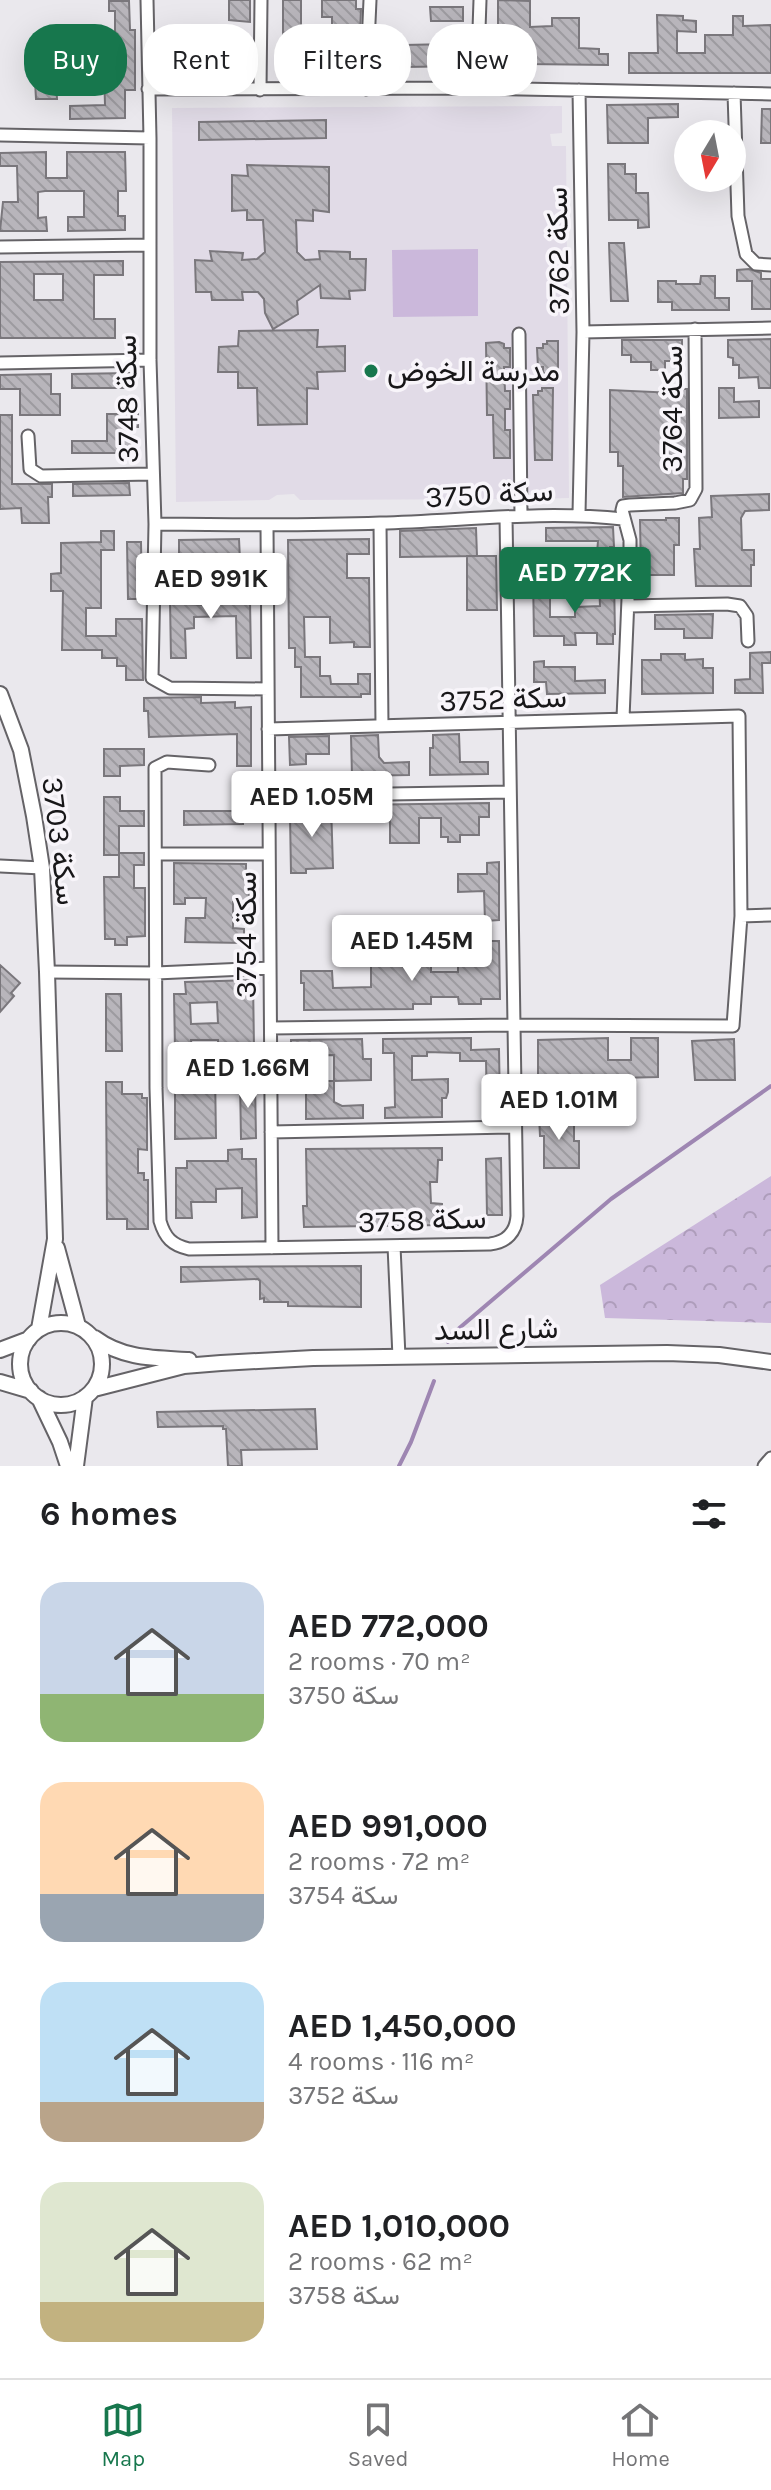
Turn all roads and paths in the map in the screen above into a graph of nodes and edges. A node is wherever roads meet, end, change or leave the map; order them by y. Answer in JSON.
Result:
{"nodes":[{"id":1,"x":147,"y":0,"type":"edge"},
{"id":2,"x":261,"y":0,"type":"edge"},
{"id":3,"x":370,"y":0,"type":"edge"},
{"id":4,"x":480,"y":0,"type":"edge"},
{"id":5,"x":147,"y":24,"type":"edge"},
{"id":6,"x":369,"y":24,"type":"edge"},
{"id":7,"x":479,"y":24,"type":"edge"},
{"id":8,"x":537,"y":89,"type":"edge"},
{"id":9,"x":260,"y":90,"type":"joint"},
{"id":10,"x":274,"y":90,"type":"edge"},
{"id":11,"x":579,"y":90,"type":"junction"},
{"id":12,"x":734,"y":93,"type":"junction"},
{"id":13,"x":771,"y":94,"type":"edge"},
{"id":14,"x":148,"y":96,"type":"edge"},
{"id":15,"x":0,"y":135,"type":"edge"},
{"id":16,"x":150,"y":138,"type":"junction"},
{"id":17,"x":150,"y":245,"type":"junction"},
{"id":18,"x":0,"y":247,"type":"edge"},
{"id":19,"x":771,"y":265,"type":"edge"},
{"id":20,"x":771,"y":328,"type":"edge"},
{"id":21,"x":695,"y":329,"type":"junction"},
{"id":22,"x":583,"y":332,"type":"junction"},
{"id":23,"x":519,"y":334,"type":"dead end"},
{"id":24,"x":150,"y":360,"type":"junction"},
{"id":25,"x":0,"y":363,"type":"edge"},
{"id":26,"x":28,"y":436,"type":"dead end"},
{"id":27,"x":152,"y":474,"type":"junction"},
{"id":28,"x":579,"y":514,"type":"junction"},
{"id":29,"x":521,"y":516,"type":"junction"},
{"id":30,"x":506,"y":517,"type":"junction"},
{"id":31,"x":623,"y":519,"type":"junction"},
{"id":32,"x":380,"y":523,"type":"junction"},
{"id":33,"x":155,"y":524,"type":"junction"},
{"id":34,"x":267,"y":526,"type":"junction"},
{"id":35,"x":628,"y":606,"type":"junction"},
{"id":36,"x":748,"y":641,"type":"dead end"},
{"id":37,"x":268,"y":689,"type":"junction"},
{"id":38,"x":0,"y":694,"type":"edge"},
{"id":39,"x":623,"y":718,"type":"junction"},
{"id":40,"x":509,"y":723,"type":"junction"},
{"id":41,"x":382,"y":726,"type":"junction"},
{"id":42,"x":268,"y":729,"type":"junction"},
{"id":43,"x":209,"y":765,"type":"dead end"},
{"id":44,"x":510,"y":792,"type":"junction"},
{"id":45,"x":269,"y":796,"type":"junction"},
{"id":46,"x":157,"y":854,"type":"junction"},
{"id":47,"x":269,"y":854,"type":"junction"},
{"id":48,"x":0,"y":866,"type":"edge"},
{"id":49,"x":42,"y":868,"type":"junction"},
{"id":50,"x":771,"y":915,"type":"edge"},
{"id":51,"x":741,"y":916,"type":"junction"},
{"id":52,"x":270,"y":968,"type":"junction"},
{"id":53,"x":47,"y":972,"type":"junction"},
{"id":54,"x":156,"y":973,"type":"junction"},
{"id":55,"x":514,"y":1025,"type":"junction"},
{"id":56,"x":271,"y":1028,"type":"junction"},
{"id":57,"x":515,"y":1127,"type":"junction"},
{"id":58,"x":271,"y":1132,"type":"junction"},
{"id":59,"x":55,"y":1239,"type":"junction"},
{"id":60,"x":394,"y":1246,"type":"junction"},
{"id":61,"x":272,"y":1248,"type":"junction"},
{"id":62,"x":84,"y":1330,"type":"junction"},
{"id":63,"x":34,"y":1334,"type":"junction"},
{"id":64,"x":0,"y":1350,"type":"edge"},
{"id":65,"x":399,"y":1357,"type":"junction"},
{"id":66,"x":771,"y":1362,"type":"edge"},
{"id":67,"x":221,"y":1363,"type":"junction"},
{"id":68,"x":0,"y":1382,"type":"edge"},
{"id":69,"x":90,"y":1393,"type":"junction"},
{"id":70,"x":35,"y":1395,"type":"junction"},
{"id":71,"x":771,"y":1458,"type":"edge"},
{"id":72,"x":68,"y":1466,"type":"edge"},
{"id":73,"x":76,"y":1466,"type":"edge"},
{"id":74,"x":764,"y":1466,"type":"edge"}],
"edges":[{"from":1,"to":5,"type":"street","name":"سكة 3748"},
{"from":2,"to":9,"type":"street"},
{"from":3,"to":6,"type":"street"},
{"from":4,"to":7,"type":"street"},
{"from":8,"to":11,"type":"street"},
{"from":9,"to":10,"type":"street"},
{"from":11,"to":12,"type":"street"},
{"from":11,"to":22,"type":"street","name":"سكة 3762"},
{"from":12,"to":13,"type":"street"},
{"from":12,"to":19,"type":"street"},
{"from":14,"to":16,"type":"street","name":"سكة 3748"},
{"from":15,"to":16,"type":"street"},
{"from":16,"to":17,"type":"street","name":"سكة 3748"},
{"from":17,"to":18,"type":"street"},
{"from":17,"to":24,"type":"street","name":"سكة 3748"},
{"from":20,"to":21,"type":"street","name":"سكة 3764"},
{"from":21,"to":22,"type":"street","name":"سكة 3764"},
{"from":21,"to":31,"type":"street","name":"سكة 3764"},
{"from":22,"to":28,"type":"street","name":"سكة 3762"},
{"from":23,"to":29,"type":"street"},
{"from":24,"to":25,"type":"street"},
{"from":24,"to":27,"type":"street","name":"سكة 3748"},
{"from":26,"to":27,"type":"street"},
{"from":27,"to":33,"type":"street","name":"سكة 3748"},
{"from":28,"to":29,"type":"street","name":"سكة 3750"},
{"from":28,"to":31,"type":"street","name":"سكة 3750"},
{"from":29,"to":30,"type":"street","name":"سكة 3750"},
{"from":30,"to":32,"type":"street","name":"سكة 3750"},
{"from":30,"to":40,"type":"street","name":"سكة 3758"},
{"from":31,"to":35,"type":"street"},
{"from":32,"to":34,"type":"street","name":"سكة 3750"},
{"from":32,"to":41,"type":"street"},
{"from":33,"to":34,"type":"street","name":"سكة 3750"},
{"from":33,"to":37,"type":"street","name":"سكة 3748"},
{"from":34,"to":37,"type":"street","name":"سكة 3754"},
{"from":35,"to":36,"type":"street"},
{"from":35,"to":39,"type":"street"},
{"from":37,"to":42,"type":"street","name":"سكة 3754"},
{"from":38,"to":49,"type":"street","name":"سكة 3703"},
{"from":39,"to":40,"type":"street","name":"سكة 3752"},
{"from":39,"to":51,"type":"street","name":"سكة 3752"},
{"from":40,"to":41,"type":"street","name":"سكة 3752"},
{"from":40,"to":44,"type":"street","name":"سكة 3758"},
{"from":41,"to":42,"type":"street","name":"سكة 3752"},
{"from":42,"to":45,"type":"street","name":"سكة 3754"},
{"from":43,"to":46,"type":"street"},
{"from":44,"to":45,"type":"street"},
{"from":44,"to":55,"type":"street","name":"سكة 3758"},
{"from":45,"to":47,"type":"street","name":"سكة 3754"},
{"from":46,"to":47,"type":"street"},
{"from":46,"to":54,"type":"street"},
{"from":47,"to":52,"type":"street","name":"سكة 3754"},
{"from":48,"to":49,"type":"street"},
{"from":49,"to":53,"type":"street","name":"سكة 3703"},
{"from":50,"to":51,"type":"street"},
{"from":51,"to":55,"type":"street"},
{"from":52,"to":54,"type":"street"},
{"from":52,"to":56,"type":"street","name":"سكة 3754"},
{"from":53,"to":54,"type":"street"},
{"from":53,"to":59,"type":"street","name":"سكة 3703"},
{"from":54,"to":61,"type":"street","name":"سكة 3758"},
{"from":55,"to":56,"type":"street"},
{"from":55,"to":57,"type":"street","name":"سكة 3758"},
{"from":56,"to":58,"type":"street","name":"سكة 3754"},
{"from":57,"to":58,"type":"street"},
{"from":57,"to":60,"type":"street","name":"سكة 3758"},
{"from":58,"to":61,"type":"street","name":"سكة 3754"},
{"from":59,"to":62,"type":"street","name":"سكة 3703"},
{"from":59,"to":63,"type":"street","name":"سكة 3703"},
{"from":60,"to":61,"type":"street","name":"سكة 3758"},
{"from":60,"to":65,"type":"street"},
{"from":62,"to":63,"type":"street"},
{"from":62,"to":67,"type":"street","name":"شارع السد"},
{"from":62,"to":69,"type":"street"},
{"from":63,"to":64,"type":"street"},
{"from":63,"to":70,"type":"street"},
{"from":65,"to":66,"type":"street","name":"شارع السد"},
{"from":65,"to":67,"type":"street","name":"شارع السد"},
{"from":67,"to":69,"type":"street","name":"شارع السد"},
{"from":68,"to":70,"type":"street"},
{"from":69,"to":70,"type":"street"},
{"from":69,"to":73,"type":"street"},
{"from":70,"to":72,"type":"street"},
{"from":71,"to":74,"type":"street"}]}
